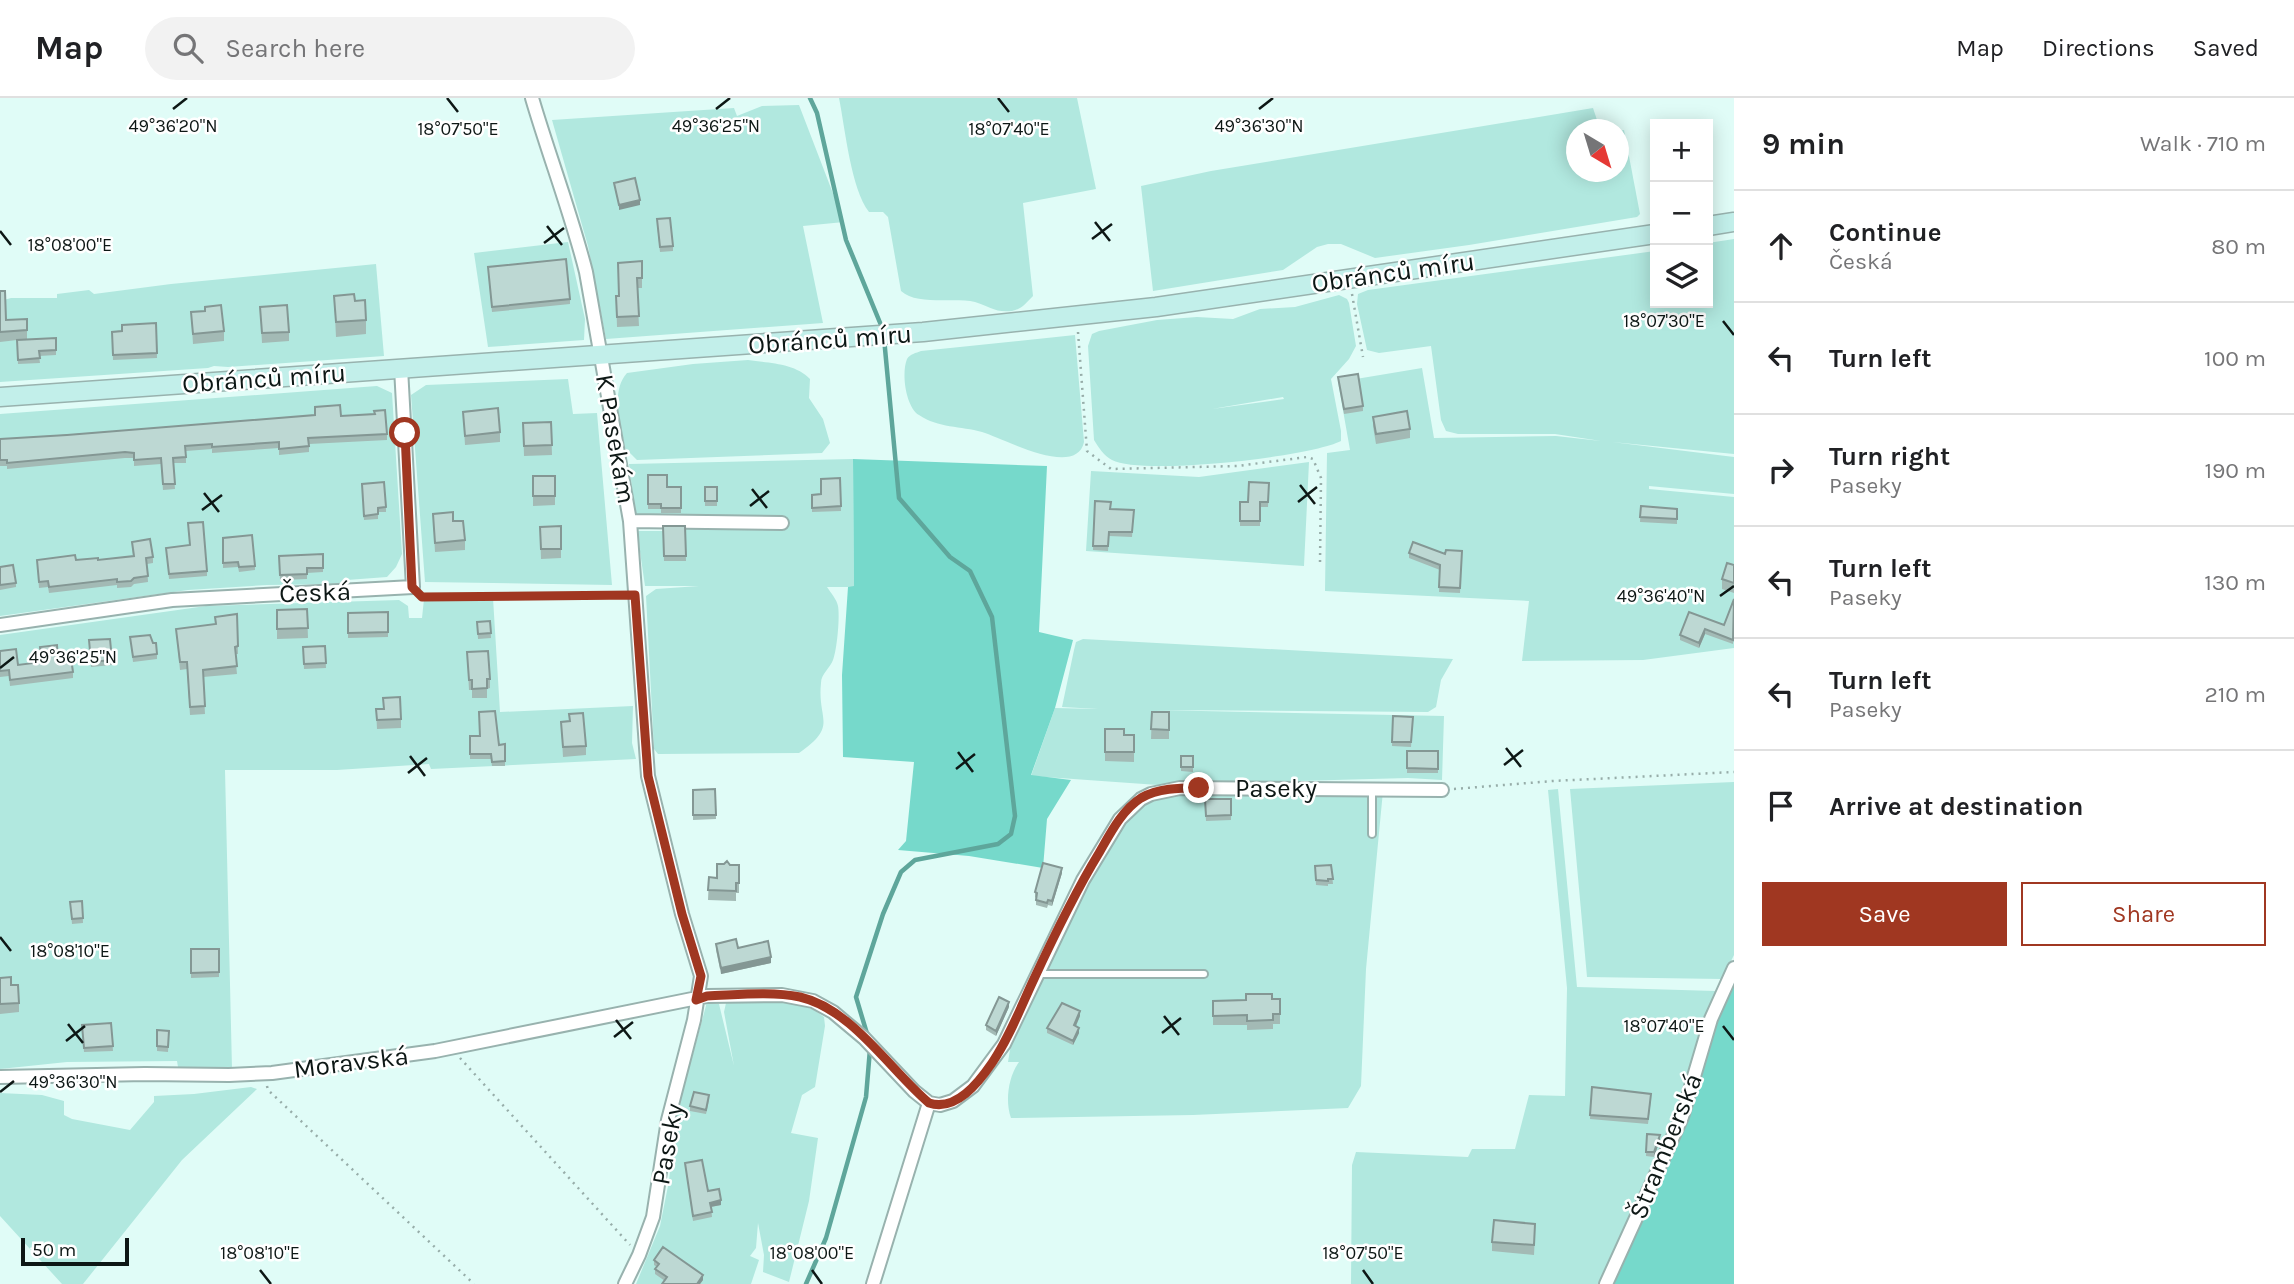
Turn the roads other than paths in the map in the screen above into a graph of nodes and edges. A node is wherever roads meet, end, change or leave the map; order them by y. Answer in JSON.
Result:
{"nodes":[{"id":1,"x":532,"y":98,"type":"edge"},
{"id":2,"x":1734,"y":222,"type":"edge"},
{"id":3,"x":1713,"y":225,"type":"edge"},
{"id":4,"x":1650,"y":235,"type":"edge"},
{"id":5,"x":602,"y":356,"type":"junction"},
{"id":6,"x":401,"y":368,"type":"junction"},
{"id":7,"x":0,"y":397,"type":"edge"},
{"id":8,"x":630,"y":522,"type":"junction"},
{"id":9,"x":782,"y":523,"type":"dead end"},
{"id":10,"x":635,"y":595,"type":"joint"},
{"id":11,"x":0,"y":625,"type":"edge"},
{"id":12,"x":1372,"y":789,"type":"junction"},
{"id":13,"x":1442,"y":790,"type":"road end"},
{"id":14,"x":1371,"y":834,"type":"dead end"},
{"id":15,"x":1734,"y":968,"type":"edge"},
{"id":16,"x":1036,"y":974,"type":"junction"},
{"id":17,"x":1204,"y":974,"type":"dead end"},
{"id":18,"x":696,"y":1000,"type":"junction"},
{"id":19,"x":0,"y":1077,"type":"edge"},
{"id":20,"x":929,"y":1103,"type":"junction"},
{"id":21,"x":625,"y":1284,"type":"edge"},
{"id":22,"x":873,"y":1284,"type":"edge"},
{"id":23,"x":1606,"y":1284,"type":"edge"}],
"edges":[{"from":1,"to":5,"type":"street","name":"K Pasekám"},
{"from":2,"to":3,"type":"main road"},
{"from":4,"to":5,"type":"main road","name":"Obránců míru"},
{"from":5,"to":6,"type":"main road","name":"Obránců míru"},
{"from":5,"to":8,"type":"street","name":"K Pasekám"},
{"from":6,"to":7,"type":"main road","name":"Obránců míru"},
{"from":6,"to":11,"type":"street","name":"Česká"},
{"from":8,"to":9,"type":"street","name":"K Pasekám"},
{"from":8,"to":10,"type":"street","name":"K Pasekám"},
{"from":10,"to":18,"type":"street","name":"Paseky"},
{"from":12,"to":13,"type":"street","name":"Paseky"},
{"from":12,"to":14,"type":"lane"},
{"from":12,"to":16,"type":"street","name":"Paseky"},
{"from":15,"to":23,"type":"street","name":"Štramberská"},
{"from":16,"to":17,"type":"lane"},
{"from":16,"to":20,"type":"street","name":"Paseky"},
{"from":18,"to":19,"type":"street","name":"Moravská"},
{"from":18,"to":20,"type":"street"},
{"from":18,"to":21,"type":"street","name":"Paseky"},
{"from":20,"to":22,"type":"street"}]}
